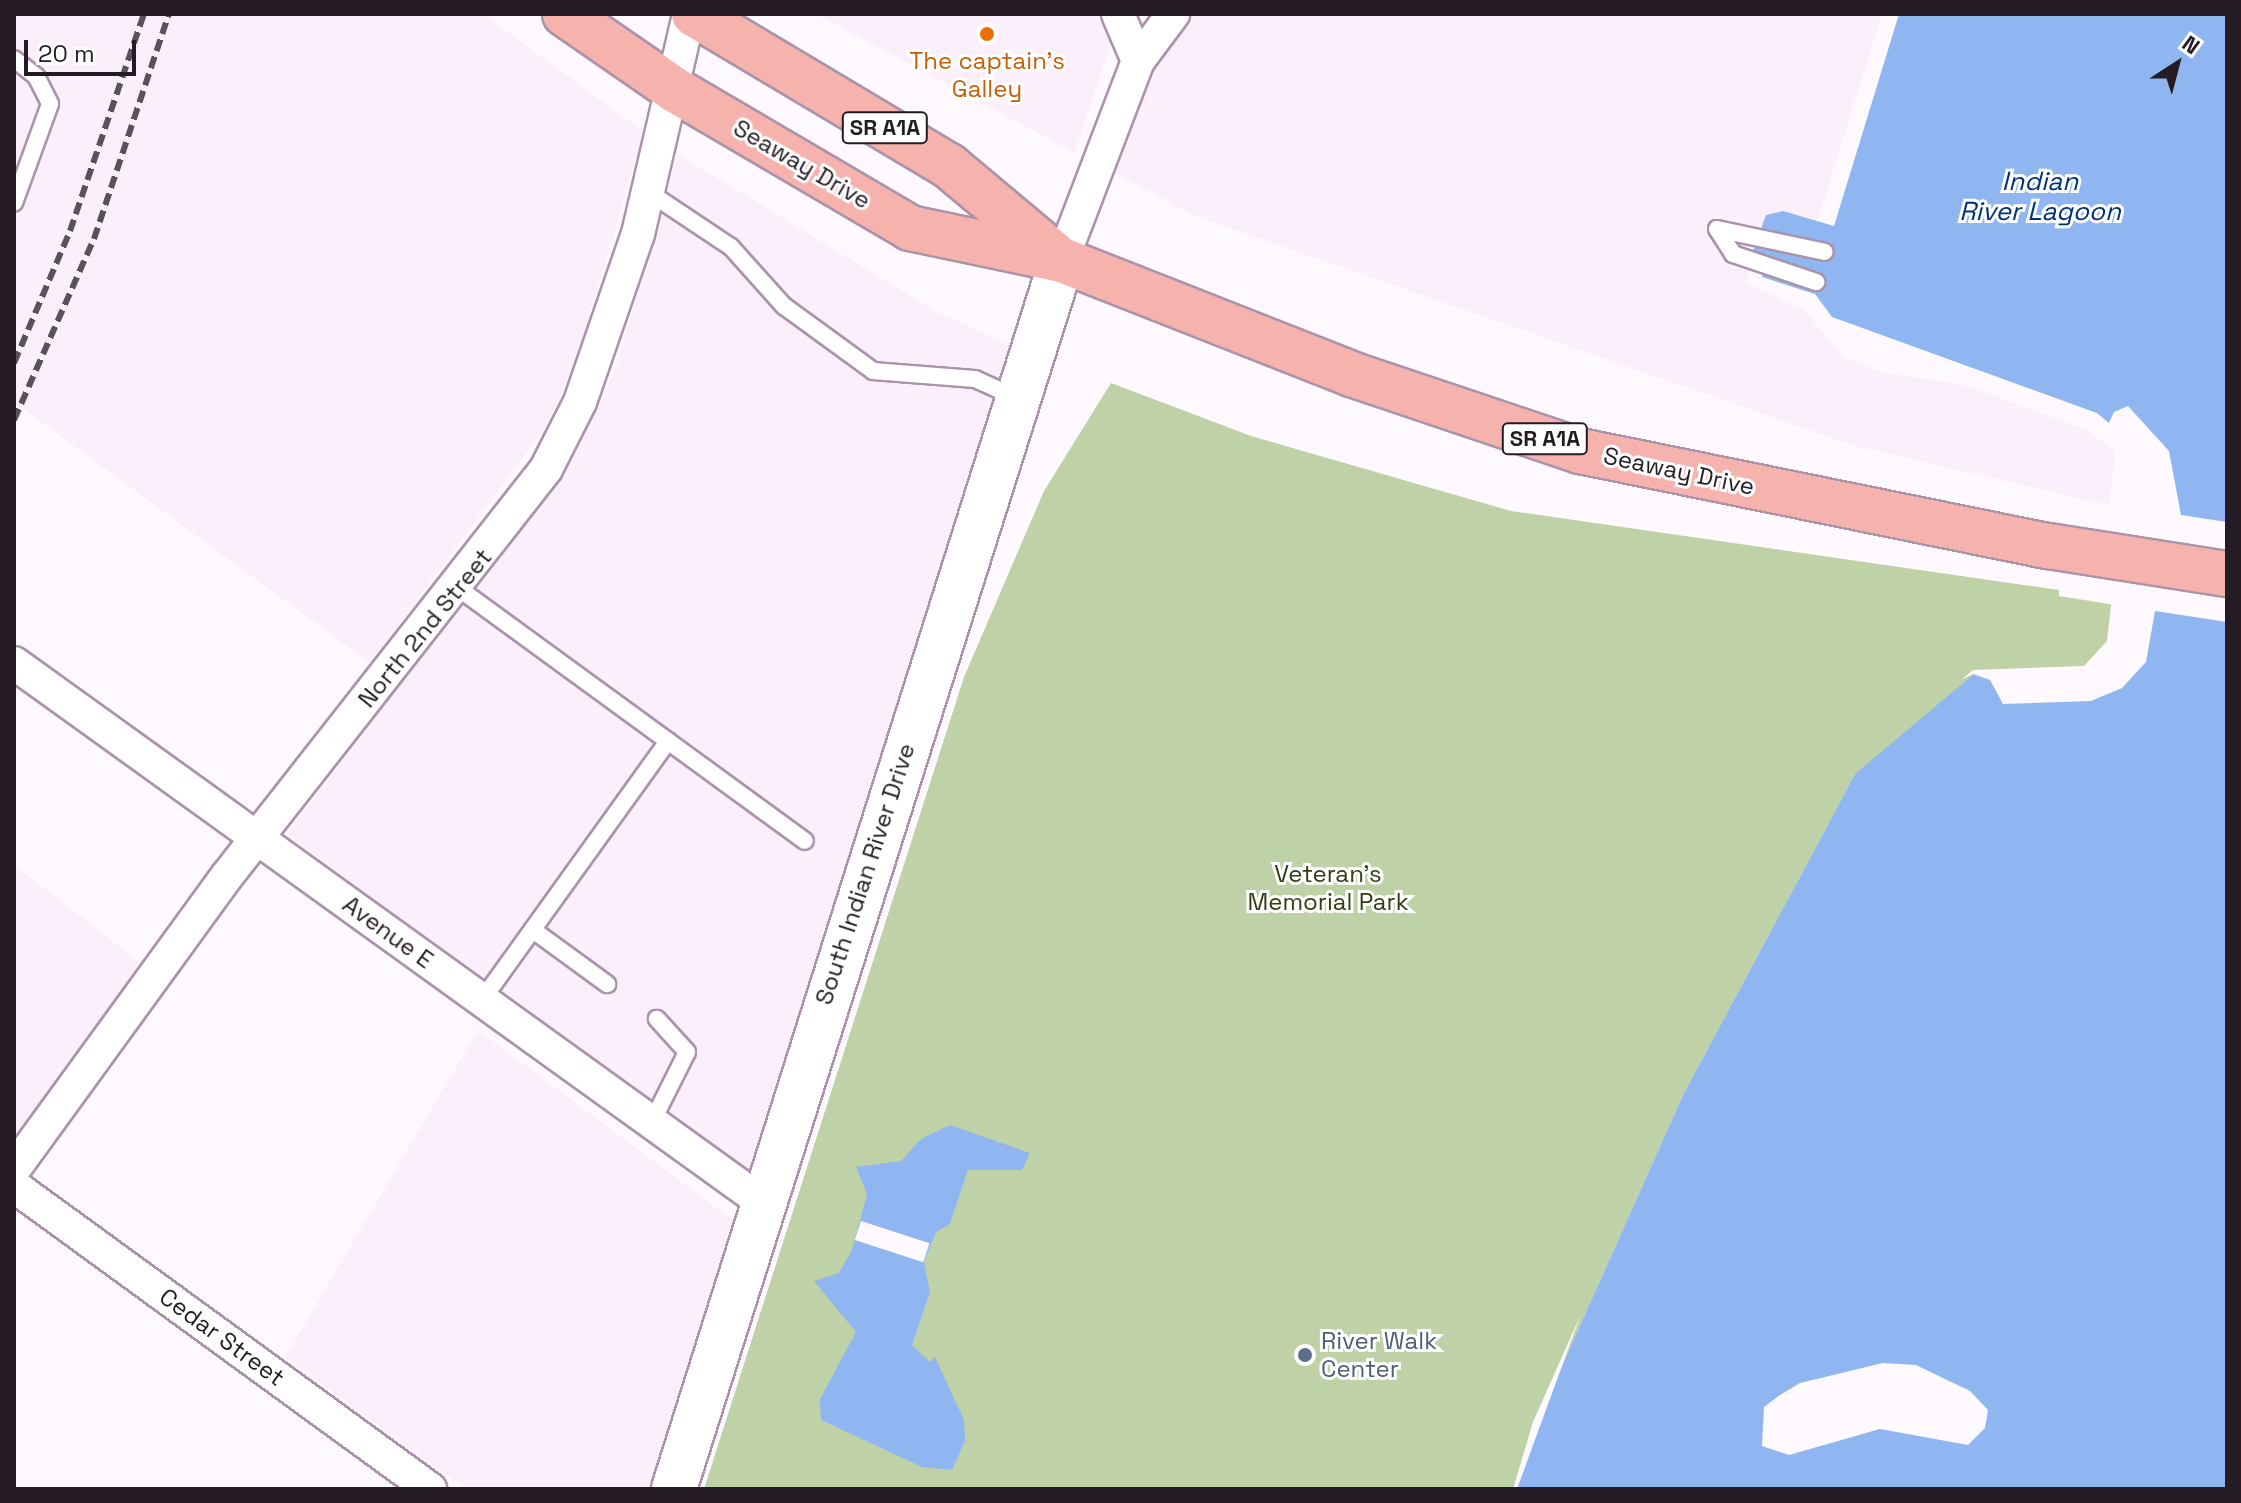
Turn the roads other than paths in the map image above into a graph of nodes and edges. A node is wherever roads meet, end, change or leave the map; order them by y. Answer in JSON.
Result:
{"nodes":[{"id":1,"x":565,"y":14,"type":"edge"},
{"id":2,"x":692,"y":14,"type":"edge"},
{"id":3,"x":1118,"y":14,"type":"edge"},
{"id":4,"x":1173,"y":14,"type":"edge"},
{"id":5,"x":14,"y":59,"type":"edge"},
{"id":6,"x":1138,"y":61,"type":"junction"},
{"id":7,"x":675,"y":90,"type":"junction"},
{"id":8,"x":650,"y":193,"type":"junction"},
{"id":9,"x":14,"y":203,"type":"edge"},
{"id":10,"x":1825,"y":252,"type":"dead end"},
{"id":11,"x":1062,"y":260,"type":"junction"},
{"id":12,"x":1816,"y":282,"type":"dead end"},
{"id":13,"x":1018,"y":398,"type":"junction"},
{"id":14,"x":2227,"y":574,"type":"edge"},
{"id":15,"x":458,"y":588,"type":"junction"},
{"id":16,"x":14,"y":663,"type":"edge"},
{"id":17,"x":668,"y":741,"type":"junction"},
{"id":18,"x":256,"y":838,"type":"junction"},
{"id":19,"x":805,"y":841,"type":"dead end"},
{"id":20,"x":533,"y":930,"type":"junction"},
{"id":21,"x":607,"y":984,"type":"dead end"},
{"id":22,"x":482,"y":1000,"type":"junction"},
{"id":23,"x":657,"y":1019,"type":"dead end"},
{"id":24,"x":652,"y":1122,"type":"junction"},
{"id":25,"x":14,"y":1169,"type":"edge"},
{"id":26,"x":14,"y":1186,"type":"edge"},
{"id":27,"x":761,"y":1201,"type":"junction"},
{"id":28,"x":430,"y":1489,"type":"edge"},
{"id":29,"x":674,"y":1489,"type":"edge"}],
"edges":[{"from":1,"to":7,"type":"main road","name":"Seaway Drive","number":"SR A1A"},
{"from":2,"to":7,"type":"street","name":"North 2nd Street"},
{"from":2,"to":11,"type":"main road","name":"Seaway Drive","number":"SR A1A"},
{"from":3,"to":6,"type":"street"},
{"from":4,"to":6,"type":"street"},
{"from":5,"to":9,"type":"lane"},
{"from":6,"to":11,"type":"street"},
{"from":7,"to":8,"type":"street","name":"North 2nd Street"},
{"from":7,"to":11,"type":"main road","name":"Seaway Drive","number":"SR A1A"},
{"from":8,"to":13,"type":"lane"},
{"from":8,"to":15,"type":"street","name":"North 2nd Street"},
{"from":10,"to":12,"type":"lane"},
{"from":11,"to":13,"type":"street","name":"South Indian River Drive"},
{"from":11,"to":14,"type":"main road","name":"Seaway Drive","number":"SR A1A"},
{"from":13,"to":27,"type":"street","name":"South Indian River Drive"},
{"from":15,"to":17,"type":"lane"},
{"from":15,"to":18,"type":"street","name":"North 2nd Street"},
{"from":16,"to":18,"type":"street","name":"Avenue E"},
{"from":17,"to":19,"type":"lane"},
{"from":17,"to":20,"type":"lane"},
{"from":18,"to":22,"type":"street","name":"Avenue E"},
{"from":18,"to":25,"type":"street","name":"North 2nd Street"},
{"from":20,"to":21,"type":"lane"},
{"from":20,"to":22,"type":"lane"},
{"from":22,"to":24,"type":"street","name":"Avenue E"},
{"from":23,"to":24,"type":"lane"},
{"from":24,"to":27,"type":"street","name":"Avenue E"},
{"from":26,"to":28,"type":"street","name":"Cedar Street"},
{"from":27,"to":29,"type":"street","name":"South Indian River Drive"}]}
